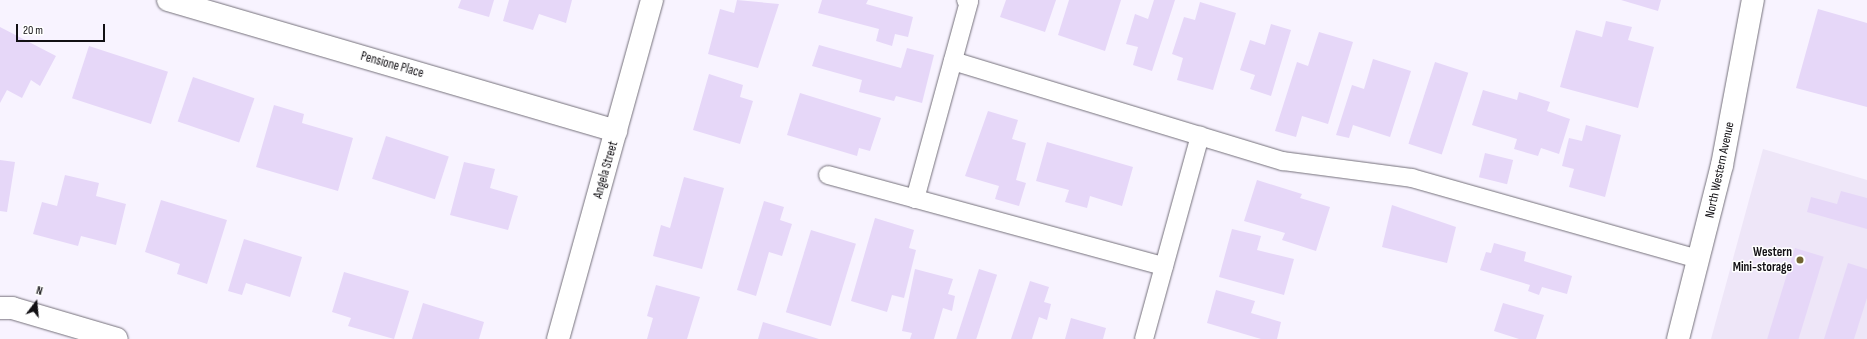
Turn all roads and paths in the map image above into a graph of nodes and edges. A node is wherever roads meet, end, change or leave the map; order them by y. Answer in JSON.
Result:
{"nodes":[{"id":1,"x":168,"y":0,"type":"edge"},
{"id":2,"x":652,"y":0,"type":"edge"},
{"id":3,"x":966,"y":0,"type":"edge"},
{"id":4,"x":1753,"y":0,"type":"edge"},
{"id":5,"x":953,"y":61,"type":"junction"},
{"id":6,"x":616,"y":131,"type":"junction"},
{"id":7,"x":1200,"y":136,"type":"junction"},
{"id":8,"x":828,"y":174,"type":"dead end"},
{"id":9,"x":915,"y":199,"type":"junction"},
{"id":10,"x":1699,"y":260,"type":"junction"},
{"id":11,"x":1164,"y":266,"type":"junction"},
{"id":12,"x":0,"y":308,"type":"edge"},
{"id":13,"x":118,"y":339,"type":"edge"},
{"id":14,"x":558,"y":339,"type":"edge"},
{"id":15,"x":1144,"y":339,"type":"edge"},
{"id":16,"x":1678,"y":339,"type":"edge"}],
"edges":[{"from":1,"to":6,"type":"street","name":"Pensione Place"},
{"from":2,"to":6,"type":"street","name":"Angela Street"},
{"from":3,"to":5,"type":"lane"},
{"from":4,"to":10,"type":"street","name":"North Western Avenue"},
{"from":5,"to":7,"type":"lane"},
{"from":5,"to":9,"type":"lane"},
{"from":6,"to":14,"type":"street","name":"Angela Street"},
{"from":7,"to":10,"type":"lane"},
{"from":7,"to":11,"type":"lane"},
{"from":8,"to":9,"type":"lane"},
{"from":9,"to":11,"type":"lane"},
{"from":10,"to":16,"type":"street","name":"North Western Avenue"},
{"from":11,"to":15,"type":"lane"},
{"from":12,"to":13,"type":"street"}]}
